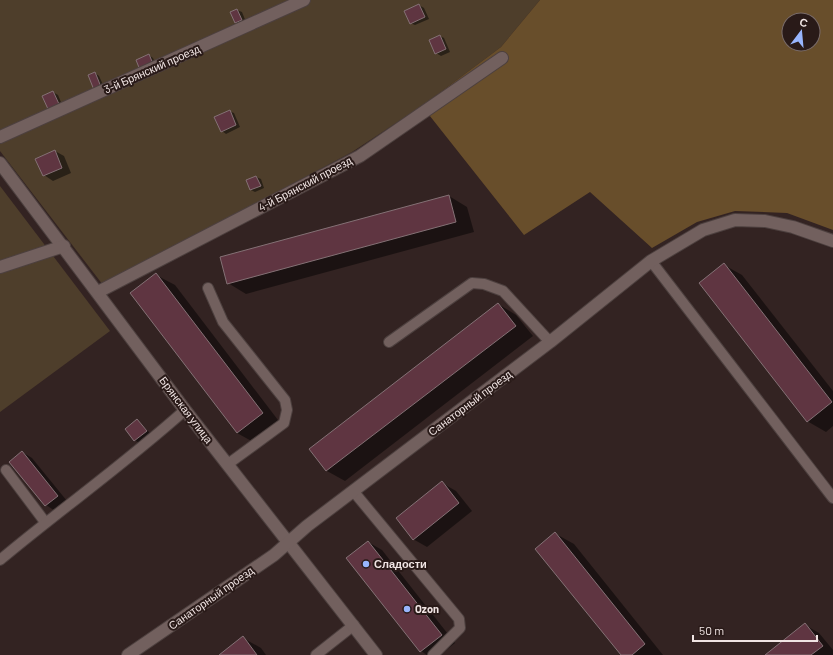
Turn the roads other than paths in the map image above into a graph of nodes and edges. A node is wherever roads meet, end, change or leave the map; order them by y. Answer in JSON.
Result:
{"nodes":[{"id":1,"x":304,"y":0,"type":"edge"},
{"id":2,"x":502,"y":58,"type":"dead end"},
{"id":3,"x":0,"y":137,"type":"edge"},
{"id":4,"x":0,"y":162,"type":"edge"},
{"id":5,"x":833,"y":241,"type":"edge"},
{"id":6,"x":64,"y":246,"type":"junction"},
{"id":7,"x":651,"y":261,"type":"junction"},
{"id":8,"x":0,"y":267,"type":"edge"},
{"id":9,"x":208,"y":288,"type":"dead end"},
{"id":10,"x":98,"y":292,"type":"junction"},
{"id":11,"x":389,"y":342,"type":"dead end"},
{"id":12,"x":550,"y":342,"type":"junction"},
{"id":13,"x":185,"y":410,"type":"junction"},
{"id":14,"x":228,"y":464,"type":"junction"},
{"id":15,"x":6,"y":470,"type":"dead end"},
{"id":16,"x":354,"y":492,"type":"junction"},
{"id":17,"x":833,"y":498,"type":"edge"},
{"id":18,"x":45,"y":522,"type":"junction"},
{"id":19,"x":289,"y":542,"type":"junction"},
{"id":20,"x":0,"y":560,"type":"edge"},
{"id":21,"x":354,"y":625,"type":"junction"},
{"id":22,"x":128,"y":655,"type":"edge"},
{"id":23,"x":316,"y":655,"type":"edge"},
{"id":24,"x":376,"y":655,"type":"edge"},
{"id":25,"x":433,"y":655,"type":"edge"}],
"edges":[{"from":1,"to":3,"type":"street","name":"3-й Брянский проезд"},
{"from":2,"to":10,"type":"street","name":"4-й Брянский проезд"},
{"from":4,"to":6,"type":"street","name":"Брянская улица"},
{"from":5,"to":7,"type":"street","name":"Санаторный проезд"},
{"from":6,"to":8,"type":"street"},
{"from":6,"to":10,"type":"street","name":"Брянская улица"},
{"from":7,"to":12,"type":"street","name":"Санаторный проезд"},
{"from":7,"to":17,"type":"lane"},
{"from":9,"to":14,"type":"lane"},
{"from":10,"to":13,"type":"street","name":"Брянская улица"},
{"from":11,"to":12,"type":"lane"},
{"from":12,"to":16,"type":"street","name":"Санаторный проезд"},
{"from":13,"to":14,"type":"street","name":"Брянская улица"},
{"from":13,"to":18,"type":"lane"},
{"from":14,"to":19,"type":"street","name":"Брянская улица"},
{"from":15,"to":18,"type":"lane"},
{"from":16,"to":19,"type":"street","name":"Санаторный проезд"},
{"from":16,"to":25,"type":"lane"},
{"from":18,"to":20,"type":"lane"},
{"from":19,"to":21,"type":"street","name":"Брянская улица"},
{"from":19,"to":22,"type":"street","name":"Санаторный проезд"},
{"from":21,"to":23,"type":"lane"},
{"from":21,"to":24,"type":"street","name":"Брянская улица"}]}
